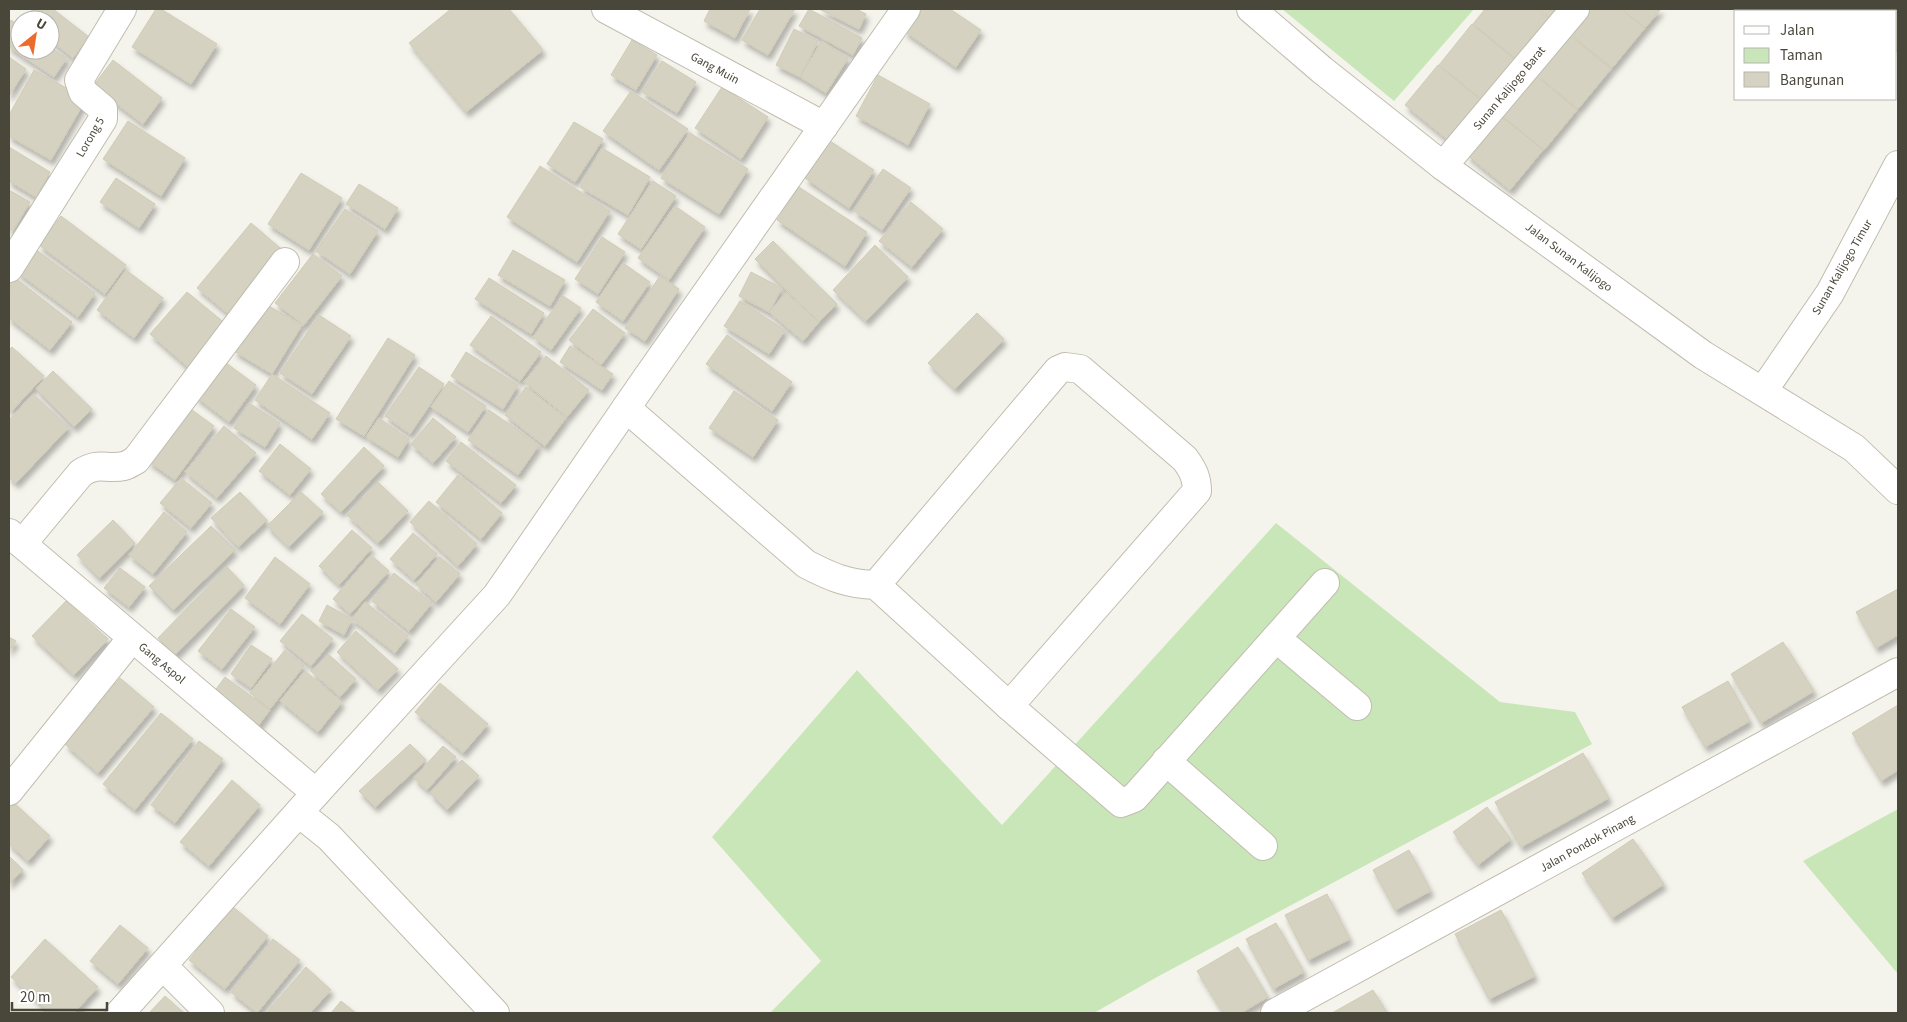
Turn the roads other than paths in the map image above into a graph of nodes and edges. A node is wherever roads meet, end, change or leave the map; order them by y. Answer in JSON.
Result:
{"nodes":[{"id":1,"x":122,"y":9,"type":"edge"},
{"id":2,"x":606,"y":9,"type":"edge"},
{"id":3,"x":906,"y":9,"type":"edge"},
{"id":4,"x":1251,"y":9,"type":"edge"},
{"id":5,"x":1575,"y":9,"type":"edge"},
{"id":6,"x":824,"y":126,"type":"junction"},
{"id":7,"x":1898,"y":165,"type":"edge"},
{"id":8,"x":1443,"y":166,"type":"junction"},
{"id":9,"x":285,"y":262,"type":"dead end"},
{"id":10,"x":9,"y":268,"type":"edge"},
{"id":11,"x":1763,"y":391,"type":"junction"},
{"id":12,"x":626,"y":408,"type":"junction"},
{"id":13,"x":1898,"y":490,"type":"edge"},
{"id":14,"x":16,"y":538,"type":"edge"},
{"id":15,"x":1325,"y":582,"type":"dead end"},
{"id":16,"x":876,"y":585,"type":"junction"},
{"id":17,"x":132,"y":638,"type":"junction"},
{"id":18,"x":1276,"y":638,"type":"junction"},
{"id":19,"x":1898,"y":672,"type":"edge"},
{"id":20,"x":1009,"y":706,"type":"junction"},
{"id":21,"x":1357,"y":706,"type":"dead end"},
{"id":22,"x":1166,"y":761,"type":"junction"},
{"id":23,"x":9,"y":790,"type":"edge"},
{"id":24,"x":316,"y":793,"type":"junction"},
{"id":25,"x":299,"y":813,"type":"junction"},
{"id":26,"x":1263,"y":846,"type":"dead end"},
{"id":27,"x":163,"y":966,"type":"junction"},
{"id":28,"x":120,"y":1013,"type":"edge"},
{"id":29,"x":210,"y":1013,"type":"edge"},
{"id":30,"x":495,"y":1013,"type":"edge"},
{"id":31,"x":1275,"y":1013,"type":"edge"}],
"edges":[{"from":1,"to":10,"type":"street","name":"Lorong 5"},
{"from":2,"to":6,"type":"street","name":"Gang Muin"},
{"from":3,"to":6,"type":"street"},
{"from":4,"to":8,"type":"street","name":"Jalan Sunan Kalijogo"},
{"from":5,"to":8,"type":"street","name":"Sunan Kalijogo Barat"},
{"from":6,"to":12,"type":"street"},
{"from":7,"to":11,"type":"street","name":"Sunan Kalijogo Timur"},
{"from":8,"to":11,"type":"street","name":"Jalan Sunan Kalijogo"},
{"from":9,"to":14,"type":"street"},
{"from":11,"to":13,"type":"street","name":"Jalan Sunan Kalijogo"},
{"from":12,"to":16,"type":"street"},
{"from":12,"to":24,"type":"street"},
{"from":14,"to":17,"type":"street","name":"Gang Aspol"},
{"from":15,"to":18,"type":"street"},
{"from":16,"to":20,"type":"street"},
{"from":16,"to":20,"type":"street"},
{"from":17,"to":23,"type":"street"},
{"from":17,"to":24,"type":"street","name":"Gang Aspol"},
{"from":18,"to":21,"type":"street"},
{"from":18,"to":22,"type":"street"},
{"from":19,"to":31,"type":"street","name":"Jalan Pondok Pinang"},
{"from":20,"to":22,"type":"street"},
{"from":22,"to":26,"type":"street"},
{"from":24,"to":25,"type":"street"},
{"from":25,"to":27,"type":"street"},
{"from":25,"to":30,"type":"street"},
{"from":27,"to":28,"type":"street"},
{"from":27,"to":29,"type":"street"}]}
